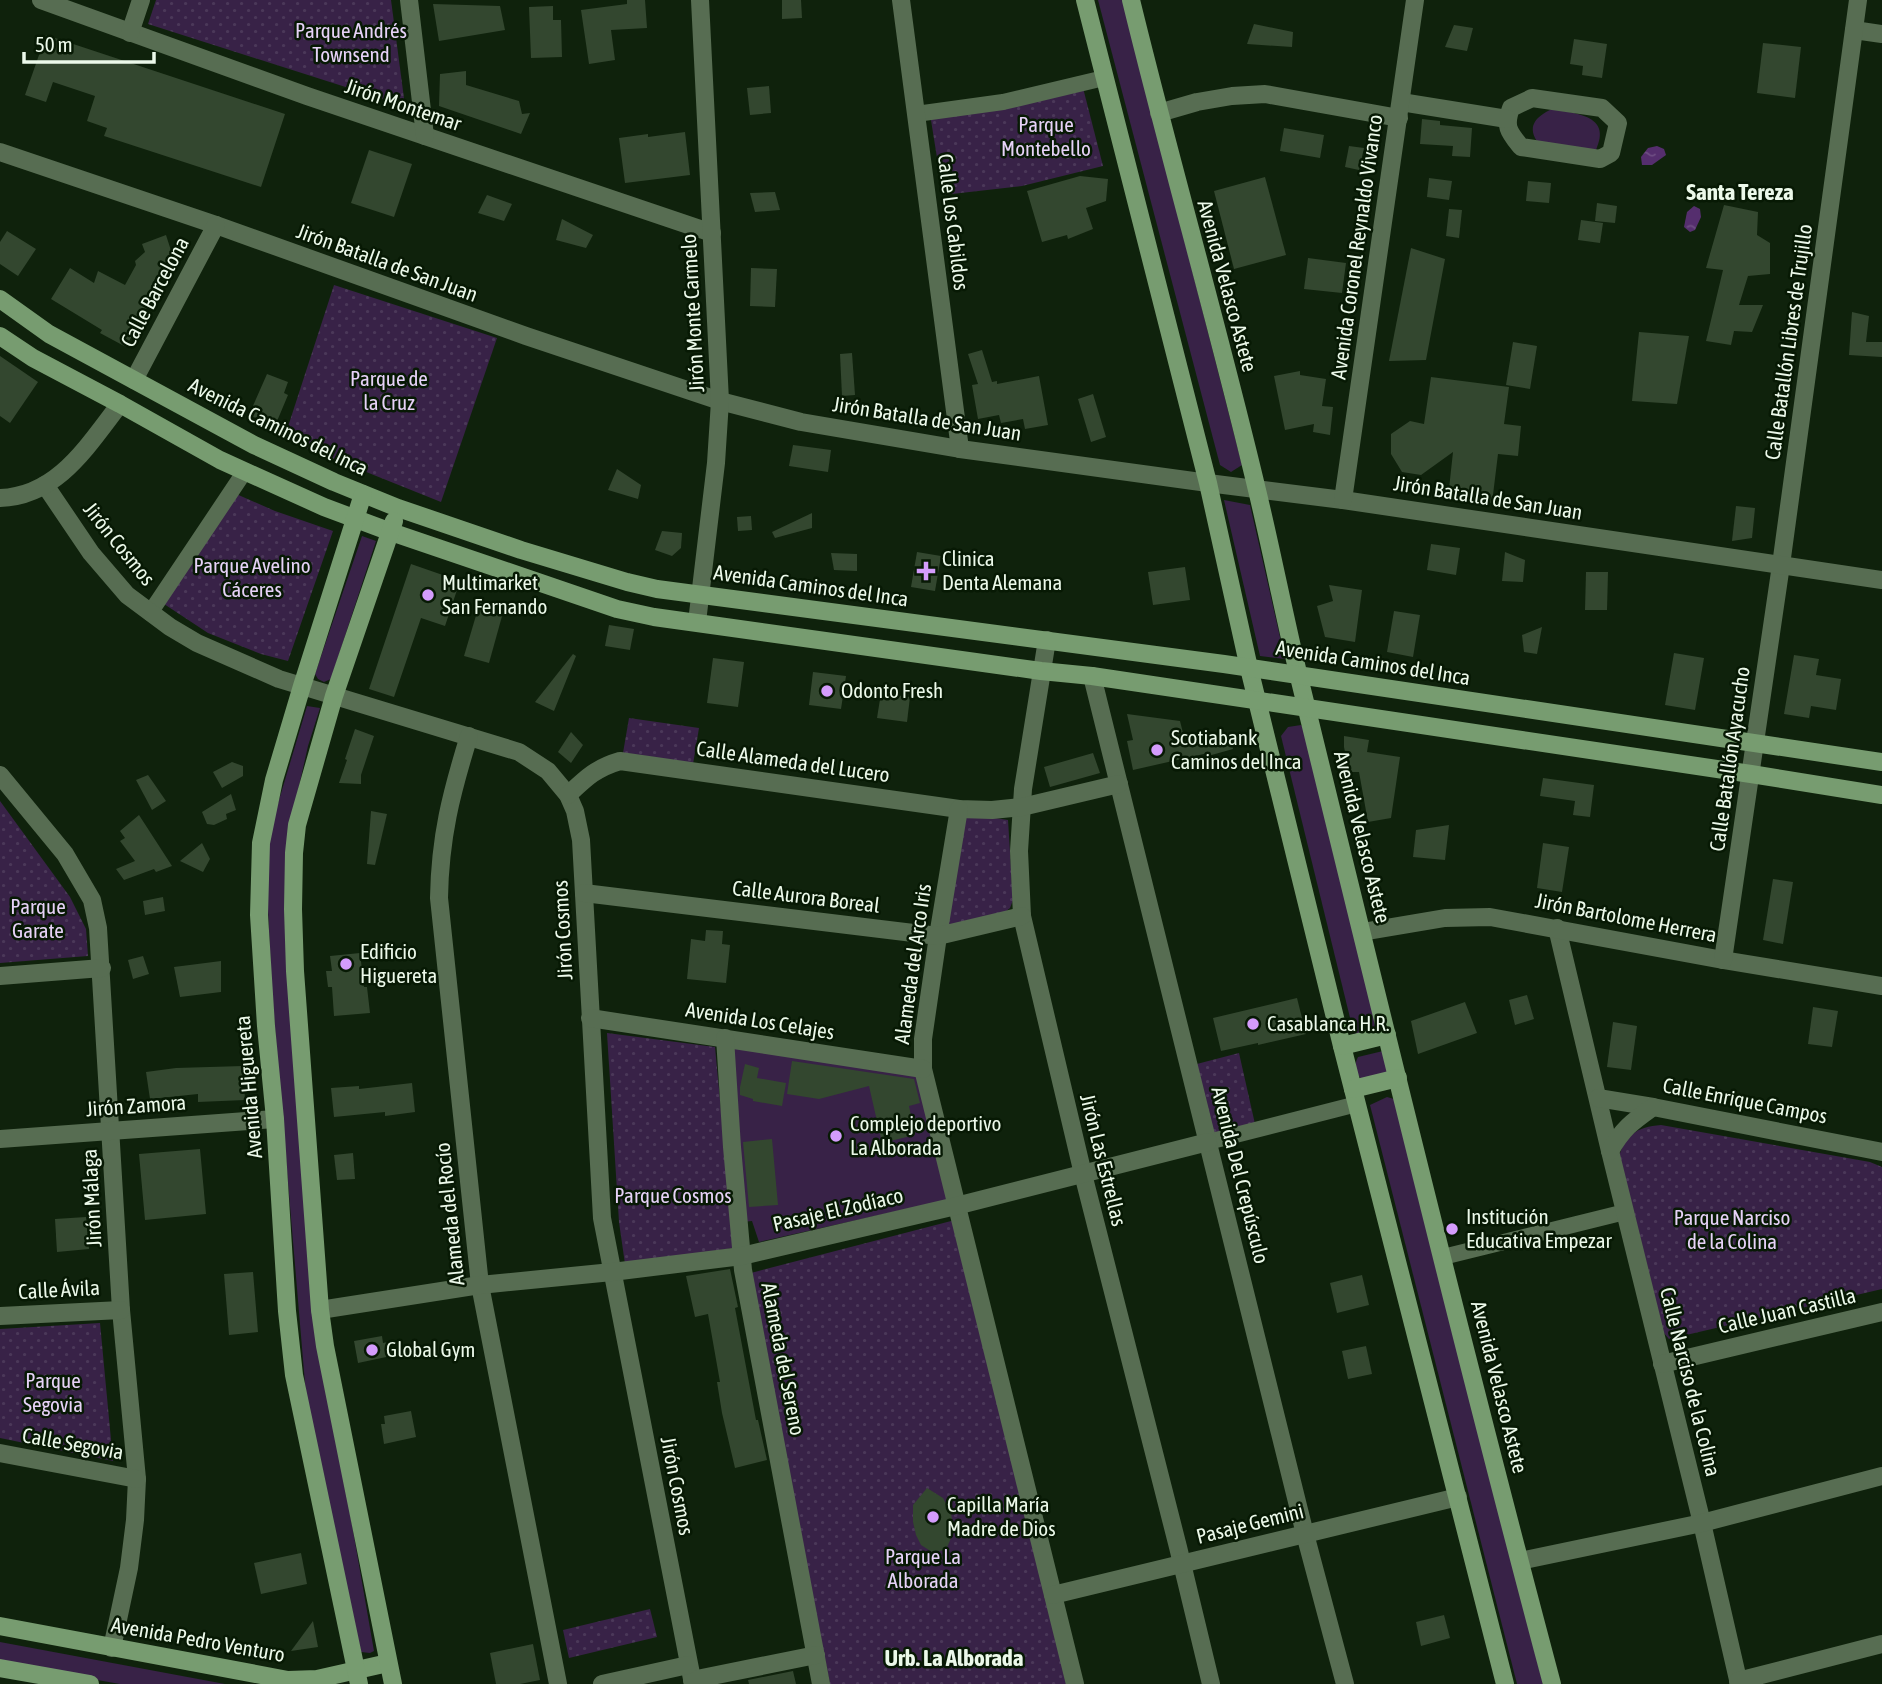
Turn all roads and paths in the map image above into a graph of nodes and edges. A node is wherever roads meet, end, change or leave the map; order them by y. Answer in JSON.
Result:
{"nodes":[{"id":1,"x":41,"y":0,"type":"edge"},
{"id":2,"x":141,"y":0,"type":"edge"},
{"id":3,"x":409,"y":0,"type":"edge"},
{"id":4,"x":700,"y":0,"type":"edge"},
{"id":5,"x":901,"y":0,"type":"edge"},
{"id":6,"x":1085,"y":0,"type":"edge"},
{"id":7,"x":1131,"y":0,"type":"edge"},
{"id":8,"x":1415,"y":0,"type":"edge"},
{"id":9,"x":1858,"y":0,"type":"edge"},
{"id":10,"x":1854,"y":30,"type":"junction"},
{"id":11,"x":130,"y":33,"type":"junction"},
{"id":12,"x":1882,"y":34,"type":"edge"},
{"id":13,"x":1104,"y":78,"type":"junction"},
{"id":14,"x":1400,"y":110,"type":"junction"},
{"id":15,"x":1159,"y":113,"type":"junction"},
{"id":16,"x":916,"y":114,"type":"junction"},
{"id":17,"x":1507,"y":119,"type":"junction"},
{"id":18,"x":425,"y":136,"type":"junction"},
{"id":19,"x":0,"y":152,"type":"edge"},
{"id":20,"x":216,"y":225,"type":"junction"},
{"id":21,"x":712,"y":233,"type":"junction"},
{"id":22,"x":0,"y":299,"type":"edge"},
{"id":23,"x":0,"y":336,"type":"edge"},
{"id":24,"x":134,"y":380,"type":"junction"},
{"id":25,"x":720,"y":401,"type":"junction"},
{"id":26,"x":120,"y":404,"type":"junction"},
{"id":27,"x":960,"y":449,"type":"junction"},
{"id":28,"x":245,"y":471,"type":"junction"},
{"id":29,"x":1208,"y":483,"type":"junction"},
{"id":30,"x":45,"y":485,"type":"junction"},
{"id":31,"x":1257,"y":488,"type":"junction"},
{"id":32,"x":363,"y":494,"type":"junction"},
{"id":33,"x":0,"y":498,"type":"edge"},
{"id":34,"x":1343,"y":499,"type":"junction"},
{"id":35,"x":398,"y":508,"type":"junction"},
{"id":36,"x":355,"y":519,"type":"junction"},
{"id":37,"x":391,"y":532,"type":"junction"},
{"id":38,"x":1781,"y":565,"type":"junction"},
{"id":39,"x":1882,"y":580,"type":"edge"},
{"id":40,"x":701,"y":594,"type":"junction"},
{"id":41,"x":150,"y":613,"type":"junction"},
{"id":42,"x":697,"y":622,"type":"junction"},
{"id":43,"x":1047,"y":640,"type":"junction"},
{"id":44,"x":1249,"y":668,"type":"junction"},
{"id":45,"x":1041,"y":671,"type":"junction"},
{"id":46,"x":1298,"y":675,"type":"junction"},
{"id":47,"x":1092,"y":676,"type":"junction"},
{"id":48,"x":302,"y":686,"type":"junction"},
{"id":49,"x":334,"y":695,"type":"junction"},
{"id":50,"x":1257,"y":700,"type":"junction"},
{"id":51,"x":1307,"y":708,"type":"junction"},
{"id":52,"x":469,"y":736,"type":"junction"},
{"id":53,"x":1754,"y":743,"type":"junction"},
{"id":54,"x":1882,"y":762,"type":"edge"},
{"id":55,"x":1751,"y":774,"type":"junction"},
{"id":56,"x":0,"y":775,"type":"edge"},
{"id":57,"x":1119,"y":783,"type":"junction"},
{"id":58,"x":568,"y":795,"type":"junction"},
{"id":59,"x":1882,"y":795,"type":"edge"},
{"id":60,"x":1021,"y":807,"type":"junction"},
{"id":61,"x":959,"y":809,"type":"junction"},
{"id":62,"x":584,"y":893,"type":"junction"},
{"id":63,"x":1022,"y":916,"type":"junction"},
{"id":64,"x":1557,"y":928,"type":"junction"},
{"id":65,"x":1362,"y":932,"type":"junction"},
{"id":66,"x":938,"y":936,"type":"junction"},
{"id":67,"x":1723,"y":960,"type":"junction"},
{"id":68,"x":102,"y":968,"type":"junction"},
{"id":69,"x":0,"y":976,"type":"edge"},
{"id":70,"x":1882,"y":986,"type":"edge"},
{"id":71,"x":590,"y":1018,"type":"junction"},
{"id":72,"x":1387,"y":1035,"type":"junction"},
{"id":73,"x":725,"y":1038,"type":"junction"},
{"id":74,"x":1342,"y":1046,"type":"junction"},
{"id":75,"x":923,"y":1069,"type":"junction"},
{"id":76,"x":1398,"y":1078,"type":"junction"},
{"id":77,"x":1355,"y":1096,"type":"junction"},
{"id":78,"x":1598,"y":1098,"type":"junction"},
{"id":79,"x":1653,"y":1107,"type":"junction"},
{"id":80,"x":275,"y":1119,"type":"junction"},
{"id":81,"x":111,"y":1131,"type":"junction"},
{"id":82,"x":0,"y":1139,"type":"edge"},
{"id":83,"x":1208,"y":1142,"type":"junction"},
{"id":84,"x":1610,"y":1151,"type":"junction"},
{"id":85,"x":1882,"y":1152,"type":"edge"},
{"id":86,"x":1083,"y":1174,"type":"junction"},
{"id":87,"x":956,"y":1206,"type":"junction"},
{"id":88,"x":1625,"y":1212,"type":"junction"},
{"id":89,"x":741,"y":1256,"type":"junction"},
{"id":90,"x":1443,"y":1257,"type":"junction"},
{"id":91,"x":612,"y":1272,"type":"junction"},
{"id":92,"x":480,"y":1285,"type":"junction"},
{"id":93,"x":121,"y":1310,"type":"junction"},
{"id":94,"x":320,"y":1310,"type":"junction"},
{"id":95,"x":1882,"y":1312,"type":"edge"},
{"id":96,"x":0,"y":1316,"type":"edge"},
{"id":97,"x":1662,"y":1364,"type":"junction"},
{"id":98,"x":0,"y":1453,"type":"edge"},
{"id":99,"x":1882,"y":1476,"type":"edge"},
{"id":100,"x":137,"y":1479,"type":"junction"},
{"id":101,"x":1458,"y":1497,"type":"junction"},
{"id":102,"x":1702,"y":1523,"type":"junction"},
{"id":103,"x":1305,"y":1534,"type":"junction"},
{"id":104,"x":1520,"y":1561,"type":"junction"},
{"id":105,"x":1182,"y":1563,"type":"junction"},
{"id":106,"x":1053,"y":1595,"type":"junction"},
{"id":107,"x":0,"y":1626,"type":"edge"},
{"id":108,"x":1882,"y":1644,"type":"edge"},
{"id":109,"x":112,"y":1648,"type":"junction"},
{"id":110,"x":816,"y":1655,"type":"junction"},
{"id":111,"x":388,"y":1663,"type":"junction"},
{"id":112,"x":0,"y":1668,"type":"edge"},
{"id":113,"x":691,"y":1676,"type":"edge"},
{"id":114,"x":358,"y":1677,"type":"edge"},
{"id":115,"x":1738,"y":1682,"type":"edge"},
{"id":116,"x":90,"y":1684,"type":"edge"},
{"id":117,"x":393,"y":1684,"type":"edge"},
{"id":118,"x":558,"y":1684,"type":"edge"},
{"id":119,"x":602,"y":1684,"type":"edge"},
{"id":120,"x":821,"y":1684,"type":"edge"},
{"id":121,"x":1075,"y":1684,"type":"edge"},
{"id":122,"x":1210,"y":1684,"type":"edge"},
{"id":123,"x":1345,"y":1684,"type":"edge"},
{"id":124,"x":1505,"y":1684,"type":"edge"},
{"id":125,"x":1552,"y":1684,"type":"edge"}],
"edges":[{"from":1,"to":11,"type":"street","name":"Jirón Montemar"},
{"from":2,"to":11,"type":"street"},
{"from":3,"to":18,"type":"street"},
{"from":4,"to":21,"type":"street","name":"Jirón Monte Carmelo"},
{"from":5,"to":16,"type":"street","name":"Calle Los Cabildos"},
{"from":6,"to":13,"type":"main road"},
{"from":7,"to":15,"type":"main road","name":"Avenida Velasco Astete"},
{"from":8,"to":14,"type":"street","name":"Avenida Coronel Reynaldo Vivanco"},
{"from":9,"to":10,"type":"street","name":"Calle Batallón Libres de Trujillo"},
{"from":10,"to":12,"type":"street"},
{"from":10,"to":38,"type":"street","name":"Calle Batallón Libres de Trujillo"},
{"from":11,"to":18,"type":"street","name":"Jirón Montemar"},
{"from":13,"to":16,"type":"street"},
{"from":13,"to":29,"type":"main road"},
{"from":14,"to":15,"type":"street"},
{"from":14,"to":17,"type":"street"},
{"from":14,"to":34,"type":"street","name":"Avenida Coronel Reynaldo Vivanco"},
{"from":15,"to":31,"type":"main road","name":"Avenida Velasco Astete"},
{"from":16,"to":27,"type":"street","name":"Calle Los Cabildos"},
{"from":17,"to":17,"type":"street"},
{"from":18,"to":21,"type":"street","name":"Jirón Montemar"},
{"from":19,"to":20,"type":"street","name":"Jirón Batalla de San Juan"},
{"from":20,"to":24,"type":"street","name":"Calle Barcelona"},
{"from":20,"to":25,"type":"street","name":"Jirón Batalla de San Juan"},
{"from":21,"to":25,"type":"street","name":"Jirón Monte Carmelo"},
{"from":22,"to":24,"type":"main road","name":"Avenida Caminos del Inca"},
{"from":23,"to":26,"type":"main road"},
{"from":24,"to":32,"type":"main road","name":"Avenida Caminos del Inca"},
{"from":25,"to":27,"type":"street","name":"Jirón Batalla de San Juan"},
{"from":25,"to":40,"type":"street","name":"Jirón Monte Carmelo"},
{"from":26,"to":28,"type":"main road"},
{"from":26,"to":30,"type":"street"},
{"from":27,"to":29,"type":"street","name":"Jirón Batalla de San Juan"},
{"from":28,"to":36,"type":"main road"},
{"from":28,"to":41,"type":"street"},
{"from":29,"to":31,"type":"street","name":"Jirón Batalla de San Juan"},
{"from":29,"to":44,"type":"main road"},
{"from":30,"to":33,"type":"street"},
{"from":30,"to":41,"type":"street","name":"Jirón Cosmos"},
{"from":31,"to":34,"type":"street","name":"Jirón Batalla de San Juan"},
{"from":31,"to":46,"type":"main road","name":"Avenida Velasco Astete"},
{"from":32,"to":35,"type":"main road","name":"Avenida Caminos del Inca"},
{"from":32,"to":36,"type":"main road","name":"Avenida Higuereta"},
{"from":34,"to":38,"type":"street","name":"Jirón Batalla de San Juan"},
{"from":35,"to":37,"type":"main road"},
{"from":35,"to":40,"type":"main road","name":"Avenida Caminos del Inca"},
{"from":36,"to":37,"type":"main road"},
{"from":36,"to":48,"type":"main road","name":"Avenida Higuereta"},
{"from":37,"to":42,"type":"main road"},
{"from":37,"to":49,"type":"main road"},
{"from":38,"to":39,"type":"street","name":"Jirón Batalla de San Juan"},
{"from":38,"to":53,"type":"street","name":"Calle Batallón Ayacucho"},
{"from":40,"to":42,"type":"street","name":"Jirón Monte Carmelo"},
{"from":40,"to":43,"type":"main road","name":"Avenida Caminos del Inca"},
{"from":41,"to":48,"type":"street","name":"Jirón Cosmos"},
{"from":42,"to":45,"type":"main road"},
{"from":43,"to":44,"type":"main road","name":"Avenida Caminos del Inca"},
{"from":43,"to":45,"type":"street","name":"Jirón Las Estrellas"},
{"from":44,"to":46,"type":"main road","name":"Avenida Caminos del Inca"},
{"from":44,"to":50,"type":"main road"},
{"from":45,"to":47,"type":"main road"},
{"from":45,"to":60,"type":"street","name":"Jirón Las Estrellas"},
{"from":46,"to":51,"type":"main road","name":"Avenida Velasco Astete"},
{"from":46,"to":53,"type":"main road","name":"Avenida Caminos del Inca"},
{"from":47,"to":50,"type":"main road"},
{"from":47,"to":57,"type":"street","name":"Avenida Del Crepúsculo"},
{"from":48,"to":49,"type":"street","name":"Jirón Cosmos"},
{"from":48,"to":80,"type":"main road","name":"Avenida Higuereta"},
{"from":49,"to":52,"type":"street","name":"Jirón Cosmos"},
{"from":49,"to":94,"type":"main road"},
{"from":50,"to":51,"type":"main road"},
{"from":50,"to":74,"type":"main road"},
{"from":51,"to":55,"type":"main road"},
{"from":51,"to":65,"type":"main road","name":"Avenida Velasco Astete"},
{"from":52,"to":58,"type":"street","name":"Jirón Cosmos"},
{"from":52,"to":92,"type":"street","name":"Alameda del Rocío"},
{"from":53,"to":54,"type":"main road","name":"Avenida Caminos del Inca"},
{"from":53,"to":55,"type":"street","name":"Calle Batallón Ayacucho"},
{"from":55,"to":59,"type":"main road"},
{"from":55,"to":67,"type":"street","name":"Calle Batallón Ayacucho"},
{"from":56,"to":68,"type":"street","name":"Jirón Málaga"},
{"from":57,"to":60,"type":"street","name":"Calle Alameda del Lucero"},
{"from":57,"to":83,"type":"street","name":"Avenida Del Crepúsculo"},
{"from":58,"to":61,"type":"street","name":"Calle Alameda del Lucero"},
{"from":58,"to":62,"type":"street","name":"Jirón Cosmos"},
{"from":60,"to":61,"type":"street","name":"Calle Alameda del Lucero"},
{"from":60,"to":63,"type":"street","name":"Jirón Las Estrellas"},
{"from":61,"to":66,"type":"street","name":"Alameda del Arco Iris"},
{"from":62,"to":66,"type":"street","name":"Calle Aurora Boreal"},
{"from":62,"to":71,"type":"street","name":"Jirón Cosmos"},
{"from":63,"to":66,"type":"street","name":"Calle Aurora Boreal"},
{"from":63,"to":86,"type":"street","name":"Jirón Las Estrellas"},
{"from":64,"to":65,"type":"street","name":"Jirón Bartolome Herrera"},
{"from":64,"to":67,"type":"street","name":"Jirón Bartolome Herrera"},
{"from":64,"to":78,"type":"street","name":"Calle Narciso de la Colina"},
{"from":65,"to":72,"type":"main road","name":"Avenida Velasco Astete"},
{"from":66,"to":75,"type":"street","name":"Alameda del Arco Iris"},
{"from":67,"to":70,"type":"street","name":"Jirón Bartolome Herrera"},
{"from":68,"to":69,"type":"street"},
{"from":68,"to":81,"type":"street","name":"Jirón Málaga"},
{"from":71,"to":73,"type":"street","name":"Avenida Los Celajes"},
{"from":71,"to":91,"type":"street","name":"Jirón Cosmos"},
{"from":72,"to":74,"type":"main road"},
{"from":72,"to":76,"type":"main road","name":"Avenida Velasco Astete"},
{"from":73,"to":75,"type":"street","name":"Avenida Los Celajes"},
{"from":73,"to":89,"type":"street","name":"Alameda del Sereno"},
{"from":74,"to":77,"type":"main road"},
{"from":75,"to":87,"type":"street","name":"Alameda del Arco Iris"},
{"from":76,"to":77,"type":"main road"},
{"from":76,"to":90,"type":"main road","name":"Avenida Velasco Astete"},
{"from":77,"to":83,"type":"street","name":"Pasaje El Zodíaco"},
{"from":77,"to":101,"type":"main road"},
{"from":78,"to":79,"type":"street","name":"Calle Enrique Campos"},
{"from":78,"to":84,"type":"street","name":"Calle Narciso de la Colina"},
{"from":79,"to":84,"type":"street"},
{"from":79,"to":85,"type":"street","name":"Calle Enrique Campos"},
{"from":80,"to":81,"type":"street","name":"Jirón Zamora"},
{"from":80,"to":114,"type":"main road","name":"Avenida Higuereta"},
{"from":81,"to":82,"type":"street","name":"Jirón Zamora"},
{"from":81,"to":93,"type":"street","name":"Jirón Málaga"},
{"from":83,"to":86,"type":"street","name":"Pasaje El Zodíaco"},
{"from":83,"to":103,"type":"street","name":"Avenida Del Crepúsculo"},
{"from":84,"to":88,"type":"street","name":"Calle Narciso de la Colina"},
{"from":86,"to":87,"type":"street","name":"Pasaje El Zodíaco"},
{"from":86,"to":105,"type":"street","name":"Jirón Las Estrellas"},
{"from":87,"to":89,"type":"street","name":"Pasaje El Zodíaco"},
{"from":87,"to":106,"type":"street","name":"Alameda del Arco Iris"},
{"from":88,"to":90,"type":"street"},
{"from":88,"to":97,"type":"street","name":"Calle Narciso de la Colina"},
{"from":89,"to":91,"type":"street","name":"Pasaje El Zodíaco"},
{"from":89,"to":110,"type":"street","name":"Alameda del Sereno"},
{"from":90,"to":104,"type":"main road","name":"Avenida Velasco Astete"},
{"from":91,"to":92,"type":"street","name":"Pasaje El Zodíaco"},
{"from":91,"to":113,"type":"street","name":"Jirón Cosmos"},
{"from":92,"to":94,"type":"street","name":"Pasaje El Zodíaco"},
{"from":92,"to":118,"type":"street","name":"Alameda del Rocío"},
{"from":93,"to":96,"type":"street","name":"Calle Ávila"},
{"from":93,"to":100,"type":"street","name":"Jirón Málaga"},
{"from":94,"to":111,"type":"main road"},
{"from":95,"to":97,"type":"street","name":"Calle Juan Castilla"},
{"from":97,"to":102,"type":"street","name":"Calle Narciso de la Colina"},
{"from":98,"to":100,"type":"street","name":"Calle Segovia"},
{"from":99,"to":102,"type":"street"},
{"from":100,"to":109,"type":"street","name":"Jirón Málaga"},
{"from":101,"to":103,"type":"street","name":"Pasaje Gemini"},
{"from":101,"to":124,"type":"main road"},
{"from":102,"to":104,"type":"street"},
{"from":102,"to":115,"type":"street","name":"Calle Narciso de la Colina"},
{"from":103,"to":105,"type":"street","name":"Pasaje Gemini"},
{"from":103,"to":123,"type":"street","name":"Avenida Del Crepúsculo"},
{"from":104,"to":125,"type":"main road","name":"Avenida Velasco Astete"},
{"from":105,"to":106,"type":"street","name":"Pasaje Gemini"},
{"from":105,"to":122,"type":"street","name":"Jirón Las Estrellas"},
{"from":106,"to":121,"type":"street","name":"Alameda del Arco Iris"},
{"from":107,"to":109,"type":"main road","name":"Avenida Pedro Venturo"},
{"from":108,"to":115,"type":"street"},
{"from":109,"to":114,"type":"main road","name":"Avenida Pedro Venturo"},
{"from":110,"to":113,"type":"street"},
{"from":110,"to":120,"type":"street","name":"Alameda del Sereno"},
{"from":111,"to":114,"type":"main road","name":"Avenida Pedro Venturo"},
{"from":111,"to":117,"type":"main road"},
{"from":112,"to":116,"type":"main road"},
{"from":113,"to":119,"type":"street"}]}
